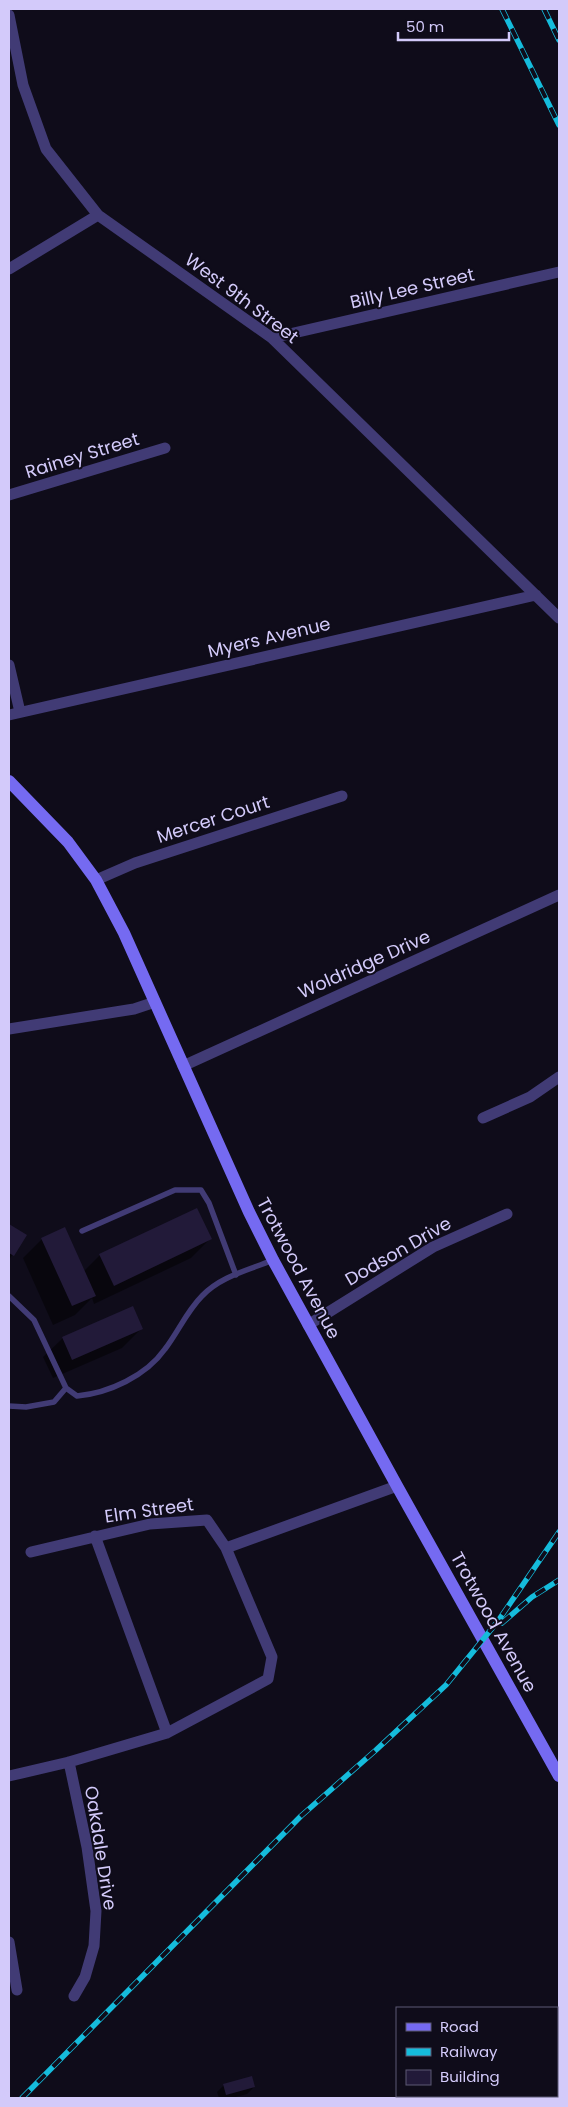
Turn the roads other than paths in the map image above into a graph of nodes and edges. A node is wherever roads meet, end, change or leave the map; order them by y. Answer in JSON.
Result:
{"nodes":[{"id":1,"x":9,"y":15,"type":"edge"},
{"id":2,"x":98,"y":215,"type":"junction"},
{"id":3,"x":9,"y":269,"type":"edge"},
{"id":4,"x":559,"y":272,"type":"edge"},
{"id":5,"x":272,"y":338,"type":"junction"},
{"id":6,"x":165,"y":448,"type":"dead end"},
{"id":7,"x":9,"y":495,"type":"edge"},
{"id":8,"x":536,"y":594,"type":"junction"},
{"id":9,"x":559,"y":618,"type":"edge"},
{"id":10,"x":9,"y":666,"type":"edge"},
{"id":11,"x":14,"y":714,"type":"edge"},
{"id":12,"x":9,"y":781,"type":"edge"},
{"id":13,"x":342,"y":796,"type":"dead end"},
{"id":14,"x":96,"y":880,"type":"junction"},
{"id":15,"x":559,"y":895,"type":"edge"},
{"id":16,"x":155,"y":1002,"type":"junction"},
{"id":17,"x":9,"y":1029,"type":"edge"},
{"id":18,"x":183,"y":1066,"type":"junction"},
{"id":19,"x":559,"y":1077,"type":"edge"},
{"id":20,"x":483,"y":1118,"type":"dead end"},
{"id":21,"x":507,"y":1214,"type":"dead end"},
{"id":22,"x":82,"y":1230,"type":"dead end"},
{"id":23,"x":273,"y":1260,"type":"junction"},
{"id":24,"x":236,"y":1274,"type":"junction"},
{"id":25,"x":9,"y":1296,"type":"edge"},
{"id":26,"x":308,"y":1325,"type":"junction"},
{"id":27,"x":66,"y":1388,"type":"junction"},
{"id":28,"x":9,"y":1406,"type":"edge"},
{"id":29,"x":397,"y":1486,"type":"junction"},
{"id":30,"x":96,"y":1536,"type":"junction"},
{"id":31,"x":226,"y":1548,"type":"junction"},
{"id":32,"x":31,"y":1552,"type":"dead end"},
{"id":33,"x":167,"y":1733,"type":"junction"},
{"id":34,"x":69,"y":1762,"type":"junction"},
{"id":35,"x":9,"y":1776,"type":"edge"},
{"id":36,"x":559,"y":1776,"type":"edge"},
{"id":37,"x":9,"y":1942,"type":"edge"},
{"id":38,"x":17,"y":1990,"type":"dead end"},
{"id":39,"x":74,"y":1996,"type":"dead end"}],
"edges":[{"from":1,"to":2,"type":"street","name":"West 9th Street"},
{"from":2,"to":3,"type":"street"},
{"from":2,"to":5,"type":"street","name":"West 9th Street"},
{"from":4,"to":5,"type":"street","name":"Billy Lee Street"},
{"from":5,"to":8,"type":"street","name":"West 9th Street"},
{"from":6,"to":7,"type":"street","name":"Rainey Street"},
{"from":8,"to":9,"type":"street","name":"West 9th Street"},
{"from":8,"to":11,"type":"street","name":"Myers Avenue"},
{"from":10,"to":11,"type":"street"},
{"from":12,"to":14,"type":"main road","name":"Trotwood Avenue"},
{"from":13,"to":14,"type":"street","name":"Mercer Court"},
{"from":14,"to":16,"type":"main road","name":"Trotwood Avenue"},
{"from":15,"to":18,"type":"street","name":"Woldridge Drive"},
{"from":16,"to":17,"type":"street"},
{"from":16,"to":18,"type":"main road","name":"Trotwood Avenue"},
{"from":18,"to":23,"type":"main road","name":"Trotwood Avenue"},
{"from":19,"to":20,"type":"street"},
{"from":21,"to":26,"type":"street","name":"Dodson Drive"},
{"from":22,"to":24,"type":"lane"},
{"from":23,"to":24,"type":"lane"},
{"from":23,"to":26,"type":"main road","name":"Trotwood Avenue"},
{"from":24,"to":27,"type":"lane"},
{"from":25,"to":27,"type":"lane"},
{"from":26,"to":29,"type":"main road","name":"Trotwood Avenue"},
{"from":27,"to":28,"type":"lane"},
{"from":29,"to":31,"type":"street"},
{"from":29,"to":36,"type":"main road","name":"Trotwood Avenue"},
{"from":30,"to":31,"type":"street","name":"Elm Street"},
{"from":30,"to":32,"type":"street","name":"Elm Street"},
{"from":30,"to":33,"type":"street"},
{"from":31,"to":33,"type":"street"},
{"from":33,"to":34,"type":"street"},
{"from":34,"to":35,"type":"street"},
{"from":34,"to":39,"type":"street","name":"Oakdale Drive"},
{"from":37,"to":38,"type":"street"}]}
